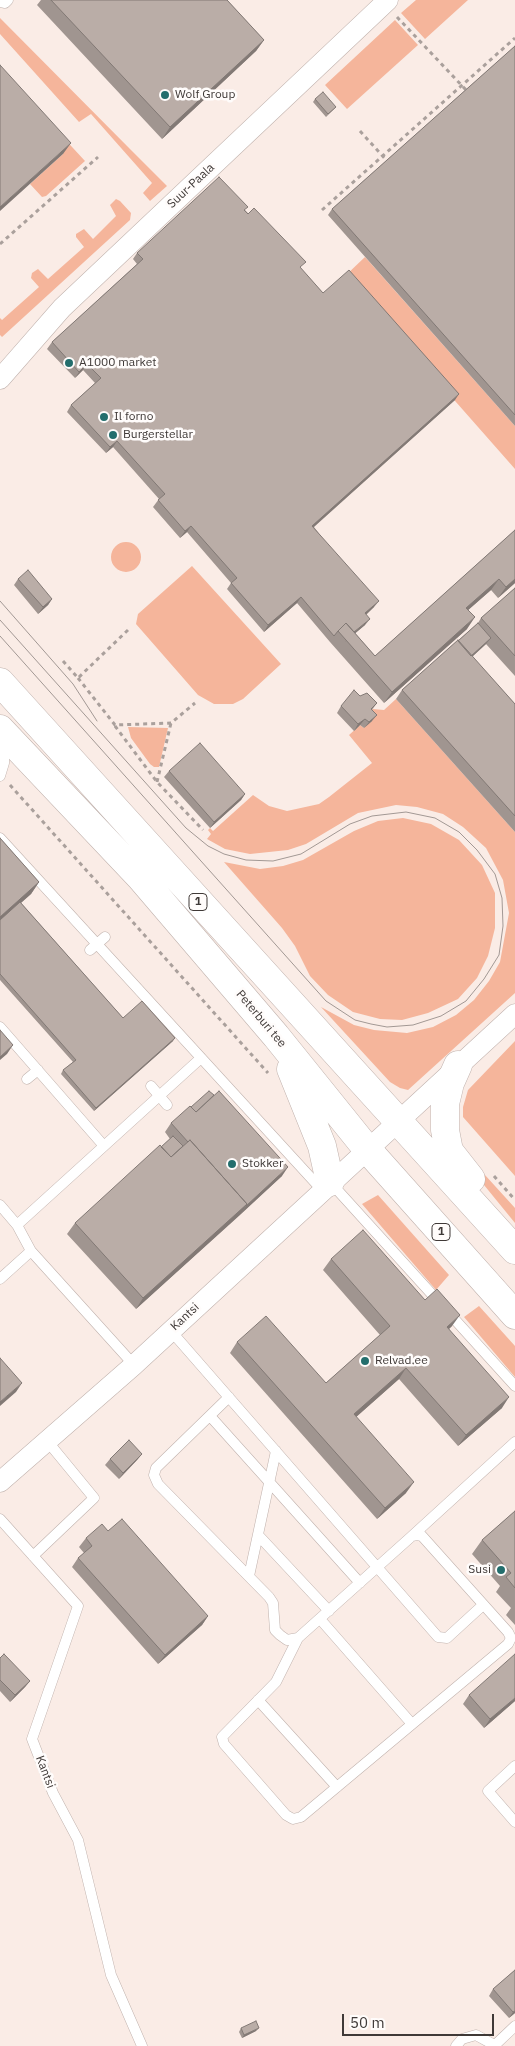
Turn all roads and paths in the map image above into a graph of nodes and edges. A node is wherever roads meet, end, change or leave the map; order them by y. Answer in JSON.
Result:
{"nodes":[{"id":1,"x":8,"y":0,"type":"edge"},
{"id":2,"x":0,"y":2,"type":"edge"},
{"id":3,"x":387,"y":2,"type":"edge"},
{"id":4,"x":515,"y":38,"type":"edge"},
{"id":5,"x":462,"y":86,"type":"junction"},
{"id":6,"x":467,"y":91,"type":"edge"},
{"id":7,"x":360,"y":131,"type":"dead end"},
{"id":8,"x":98,"y":156,"type":"dead end"},
{"id":9,"x":383,"y":156,"type":"junction"},
{"id":10,"x":388,"y":162,"type":"edge"},
{"id":11,"x":322,"y":210,"type":"dead end"},
{"id":12,"x":0,"y":244,"type":"edge"},
{"id":13,"x":0,"y":379,"type":"edge"},
{"id":14,"x":129,"y":629,"type":"dead end"},
{"id":15,"x":63,"y":661,"type":"dead end"},
{"id":16,"x":78,"y":678,"type":"junction"},
{"id":17,"x":0,"y":682,"type":"edge"},
{"id":18,"x":194,"y":702,"type":"dead end"},
{"id":19,"x":171,"y":723,"type":"junction"},
{"id":20,"x":115,"y":725,"type":"junction"},
{"id":21,"x":0,"y":729,"type":"edge"},
{"id":22,"x":0,"y":745,"type":"edge"},
{"id":23,"x":1,"y":776,"type":"edge"},
{"id":24,"x":157,"y":782,"type":"junction"},
{"id":25,"x":203,"y":830,"type":"dead end"},
{"id":26,"x":0,"y":838,"type":"edge"},
{"id":27,"x":105,"y":937,"type":"dead end"},
{"id":28,"x":94,"y":947,"type":"junction"},
{"id":29,"x":515,"y":1014,"type":"edge"},
{"id":30,"x":0,"y":1027,"type":"edge"},
{"id":31,"x":276,"y":1036,"type":"junction"},
{"id":32,"x":201,"y":1058,"type":"junction"},
{"id":33,"x":458,"y":1066,"type":"junction"},
{"id":34,"x":38,"y":1070,"type":"junction"},
{"id":35,"x":28,"y":1079,"type":"dead end"},
{"id":36,"x":273,"y":1079,"type":"dead end"},
{"id":37,"x":151,"y":1086,"type":"dead end"},
{"id":38,"x":160,"y":1096,"type":"junction"},
{"id":39,"x":167,"y":1105,"type":"dead end"},
{"id":40,"x":397,"y":1121,"type":"junction"},
{"id":41,"x":104,"y":1146,"type":"junction"},
{"id":42,"x":367,"y":1149,"type":"junction"},
{"id":43,"x":326,"y":1186,"type":"junction"},
{"id":44,"x":0,"y":1206,"type":"edge"},
{"id":45,"x":17,"y":1224,"type":"junction"},
{"id":46,"x":515,"y":1245,"type":"edge"},
{"id":47,"x":515,"y":1250,"type":"edge"},
{"id":48,"x":31,"y":1251,"type":"junction"},
{"id":49,"x":0,"y":1279,"type":"edge"},
{"id":50,"x":515,"y":1315,"type":"edge"},
{"id":51,"x":171,"y":1330,"type":"junction"},
{"id":52,"x":134,"y":1365,"type":"junction"},
{"id":53,"x":515,"y":1386,"type":"edge"},
{"id":54,"x":229,"y":1397,"type":"junction"},
{"id":55,"x":210,"y":1416,"type":"junction"},
{"id":56,"x":48,"y":1442,"type":"junction"},
{"id":57,"x":515,"y":1442,"type":"edge"},
{"id":58,"x":276,"y":1451,"type":"junction"},
{"id":59,"x":0,"y":1482,"type":"edge"},
{"id":60,"x":269,"y":1482,"type":"junction"},
{"id":61,"x":0,"y":1519,"type":"edge"},
{"id":62,"x":258,"y":1535,"type":"junction"},
{"id":63,"x":412,"y":1536,"type":"junction"},
{"id":64,"x":33,"y":1556,"type":"junction"},
{"id":65,"x":377,"y":1568,"type":"junction"},
{"id":66,"x":249,"y":1576,"type":"junction"},
{"id":67,"x":360,"y":1582,"type":"junction"},
{"id":68,"x":483,"y":1605,"type":"junction"},
{"id":69,"x":329,"y":1611,"type":"junction"},
{"id":70,"x":320,"y":1619,"type":"junction"},
{"id":71,"x":298,"y":1638,"type":"junction"},
{"id":72,"x":258,"y":1700,"type":"junction"},
{"id":73,"x":412,"y":1724,"type":"junction"},
{"id":74,"x":515,"y":1766,"type":"edge"},
{"id":75,"x":337,"y":1787,"type":"junction"},
{"id":76,"x":515,"y":1822,"type":"edge"},
{"id":77,"x":515,"y":2026,"type":"edge"},
{"id":78,"x":496,"y":2045,"type":"edge"},
{"id":79,"x":142,"y":2046,"type":"edge"},
{"id":80,"x":456,"y":2046,"type":"edge"}],
"edges":[{"from":1,"to":2,"type":"lane"},
{"from":3,"to":5,"type":"path"},
{"from":3,"to":13,"type":"street","name":"Suur-Paala"},
{"from":4,"to":5,"type":"path"},
{"from":5,"to":6,"type":"path"},
{"from":5,"to":9,"type":"path"},
{"from":7,"to":9,"type":"path"},
{"from":8,"to":12,"type":"path"},
{"from":9,"to":10,"type":"path"},
{"from":9,"to":11,"type":"path"},
{"from":14,"to":16,"type":"path"},
{"from":15,"to":16,"type":"path"},
{"from":16,"to":20,"type":"path"},
{"from":17,"to":40,"type":"highway","number":"1"},
{"from":18,"to":19,"type":"path"},
{"from":19,"to":20,"type":"path"},
{"from":19,"to":24,"type":"path"},
{"from":20,"to":24,"type":"path"},
{"from":21,"to":31,"type":"highway","name":"Peterburi tee","number":"1"},
{"from":22,"to":23,"type":"lane"},
{"from":23,"to":36,"type":"path"},
{"from":24,"to":25,"type":"path"},
{"from":26,"to":28,"type":"lane"},
{"from":27,"to":28,"type":"lane"},
{"from":28,"to":32,"type":"lane"},
{"from":29,"to":33,"type":"street","name":"Kantsi"},
{"from":30,"to":34,"type":"lane"},
{"from":31,"to":42,"type":"highway","name":"Peterburi tee","number":"1"},
{"from":31,"to":43,"type":"highway"},
{"from":32,"to":38,"type":"lane"},
{"from":32,"to":43,"type":"lane"},
{"from":33,"to":40,"type":"street","name":"Kantsi"},
{"from":33,"to":46,"type":"highway"},
{"from":34,"to":35,"type":"lane"},
{"from":34,"to":41,"type":"lane"},
{"from":37,"to":38,"type":"lane"},
{"from":38,"to":39,"type":"lane"},
{"from":38,"to":41,"type":"lane"},
{"from":40,"to":42,"type":"street","name":"Kantsi"},
{"from":40,"to":47,"type":"highway","number":"1"},
{"from":41,"to":45,"type":"lane"},
{"from":42,"to":43,"type":"street","name":"Kantsi"},
{"from":42,"to":50,"type":"highway","name":"Peterburi tee","number":"1"},
{"from":43,"to":51,"type":"street","name":"Kantsi"},
{"from":43,"to":53,"type":"lane"},
{"from":44,"to":45,"type":"lane"},
{"from":45,"to":48,"type":"lane"},
{"from":48,"to":49,"type":"lane"},
{"from":48,"to":52,"type":"lane"},
{"from":51,"to":52,"type":"street","name":"Kantsi"},
{"from":51,"to":54,"type":"lane"},
{"from":52,"to":56,"type":"street","name":"Kantsi"},
{"from":54,"to":55,"type":"lane"},
{"from":54,"to":58,"type":"lane"},
{"from":55,"to":60,"type":"lane"},
{"from":55,"to":66,"type":"lane"},
{"from":56,"to":59,"type":"street","name":"Kantsi"},
{"from":56,"to":64,"type":"lane"},
{"from":57,"to":63,"type":"lane"},
{"from":58,"to":60,"type":"lane"},
{"from":58,"to":65,"type":"lane"},
{"from":60,"to":62,"type":"lane"},
{"from":60,"to":67,"type":"lane"},
{"from":61,"to":64,"type":"lane","name":"Kantsi"},
{"from":62,"to":66,"type":"lane"},
{"from":62,"to":69,"type":"lane"},
{"from":63,"to":65,"type":"lane"},
{"from":63,"to":68,"type":"lane"},
{"from":64,"to":79,"type":"lane","name":"Kantsi"},
{"from":65,"to":67,"type":"lane"},
{"from":65,"to":68,"type":"lane"},
{"from":66,"to":71,"type":"lane"},
{"from":67,"to":69,"type":"lane"},
{"from":68,"to":73,"type":"lane"},
{"from":69,"to":70,"type":"lane"},
{"from":70,"to":71,"type":"lane"},
{"from":70,"to":73,"type":"lane"},
{"from":71,"to":72,"type":"lane"},
{"from":72,"to":75,"type":"lane"},
{"from":72,"to":75,"type":"lane"},
{"from":73,"to":75,"type":"lane"},
{"from":74,"to":76,"type":"lane"},
{"from":77,"to":78,"type":"lane"},
{"from":78,"to":80,"type":"lane"}]}
